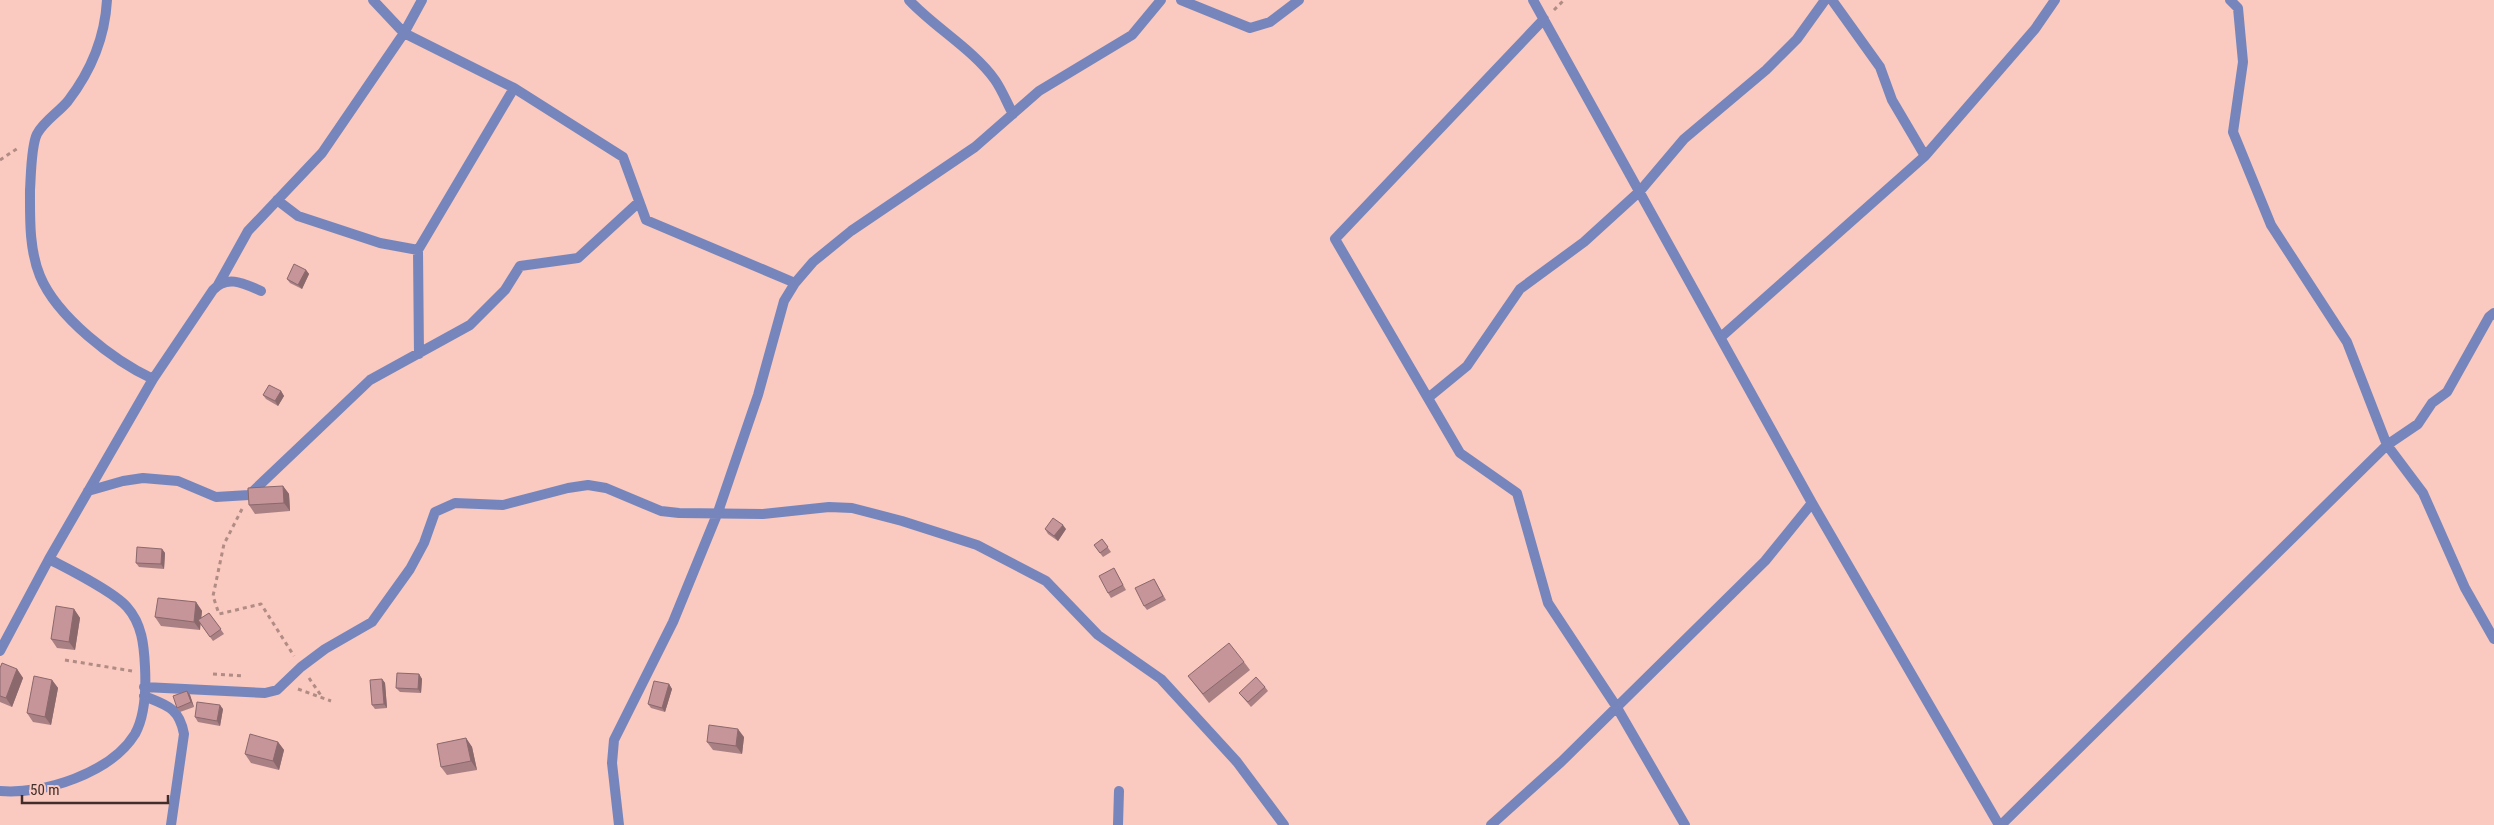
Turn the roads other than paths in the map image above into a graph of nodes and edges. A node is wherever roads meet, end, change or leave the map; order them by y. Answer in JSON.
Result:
{"nodes":[{"id":1,"x":107,"y":0,"type":"edge"},
{"id":2,"x":373,"y":0,"type":"edge"},
{"id":3,"x":422,"y":0,"type":"edge"},
{"id":4,"x":909,"y":0,"type":"edge"},
{"id":5,"x":1161,"y":0,"type":"edge"},
{"id":6,"x":1181,"y":0,"type":"edge"},
{"id":7,"x":1299,"y":0,"type":"edge"},
{"id":8,"x":1534,"y":0,"type":"edge"},
{"id":9,"x":1825,"y":0,"type":"edge"},
{"id":10,"x":1832,"y":0,"type":"edge"},
{"id":11,"x":2055,"y":0,"type":"edge"},
{"id":12,"x":2230,"y":0,"type":"edge"},
{"id":13,"x":1544,"y":19,"type":"junction"},
{"id":14,"x":404,"y":34,"type":"junction"},
{"id":15,"x":514,"y":88,"type":"junction"},
{"id":16,"x":1013,"y":114,"type":"junction"},
{"id":17,"x":1925,"y":156,"type":"junction"},
{"id":18,"x":1640,"y":191,"type":"junction"},
{"id":19,"x":277,"y":200,"type":"junction"},
{"id":20,"x":639,"y":202,"type":"junction"},
{"id":21,"x":418,"y":250,"type":"junction"},
{"id":22,"x":795,"y":283,"type":"junction"},
{"id":23,"x":218,"y":285,"type":"junction"},
{"id":24,"x":261,"y":291,"type":"dead end"},
{"id":25,"x":2494,"y":313,"type":"edge"},
{"id":26,"x":1721,"y":337,"type":"junction"},
{"id":27,"x":419,"y":354,"type":"junction"},
{"id":28,"x":153,"y":379,"type":"junction"},
{"id":29,"x":1428,"y":398,"type":"junction"},
{"id":30,"x":2387,"y":445,"type":"junction"},
{"id":31,"x":88,"y":491,"type":"junction"},
{"id":32,"x":1812,"y":503,"type":"junction"},
{"id":33,"x":718,"y":512,"type":"junction"},
{"id":34,"x":49,"y":559,"type":"junction"},
{"id":35,"x":2494,"y":639,"type":"edge"},
{"id":36,"x":0,"y":651,"type":"edge"},
{"id":37,"x":144,"y":692,"type":"junction"},
{"id":38,"x":1616,"y":706,"type":"junction"},
{"id":39,"x":0,"y":791,"type":"edge"},
{"id":40,"x":1119,"y":791,"type":"dead end"},
{"id":41,"x":171,"y":825,"type":"edge"},
{"id":42,"x":619,"y":825,"type":"edge"},
{"id":43,"x":1118,"y":825,"type":"edge"},
{"id":44,"x":1284,"y":825,"type":"edge"},
{"id":45,"x":1491,"y":825,"type":"edge"},
{"id":46,"x":1685,"y":825,"type":"edge"},
{"id":47,"x":2000,"y":825,"type":"edge"}],
"edges":[{"from":1,"to":28,"type":"street"},
{"from":2,"to":14,"type":"street"},
{"from":3,"to":14,"type":"street"},
{"from":4,"to":16,"type":"street"},
{"from":5,"to":16,"type":"street"},
{"from":6,"to":7,"type":"street"},
{"from":8,"to":13,"type":"street"},
{"from":9,"to":18,"type":"street"},
{"from":10,"to":17,"type":"street"},
{"from":11,"to":17,"type":"street"},
{"from":12,"to":30,"type":"street"},
{"from":13,"to":18,"type":"street"},
{"from":13,"to":29,"type":"street"},
{"from":14,"to":15,"type":"street"},
{"from":14,"to":19,"type":"street"},
{"from":15,"to":20,"type":"street"},
{"from":15,"to":21,"type":"street"},
{"from":16,"to":22,"type":"street"},
{"from":17,"to":26,"type":"street"},
{"from":18,"to":26,"type":"street"},
{"from":18,"to":29,"type":"street"},
{"from":19,"to":21,"type":"street"},
{"from":19,"to":23,"type":"street"},
{"from":20,"to":22,"type":"street"},
{"from":20,"to":27,"type":"street"},
{"from":21,"to":27,"type":"street"},
{"from":22,"to":33,"type":"street"},
{"from":23,"to":24,"type":"street"},
{"from":23,"to":28,"type":"street"},
{"from":25,"to":30,"type":"street"},
{"from":26,"to":32,"type":"street"},
{"from":27,"to":31,"type":"street"},
{"from":28,"to":31,"type":"street"},
{"from":29,"to":38,"type":"street"},
{"from":30,"to":35,"type":"street"},
{"from":30,"to":47,"type":"street"},
{"from":31,"to":34,"type":"street"},
{"from":32,"to":38,"type":"street"},
{"from":32,"to":47,"type":"street"},
{"from":33,"to":37,"type":"street"},
{"from":33,"to":42,"type":"street"},
{"from":33,"to":44,"type":"street"},
{"from":34,"to":36,"type":"street"},
{"from":34,"to":37,"type":"street"},
{"from":37,"to":39,"type":"street"},
{"from":37,"to":41,"type":"street"},
{"from":38,"to":45,"type":"street"},
{"from":38,"to":46,"type":"street"},
{"from":40,"to":43,"type":"street"}]}
